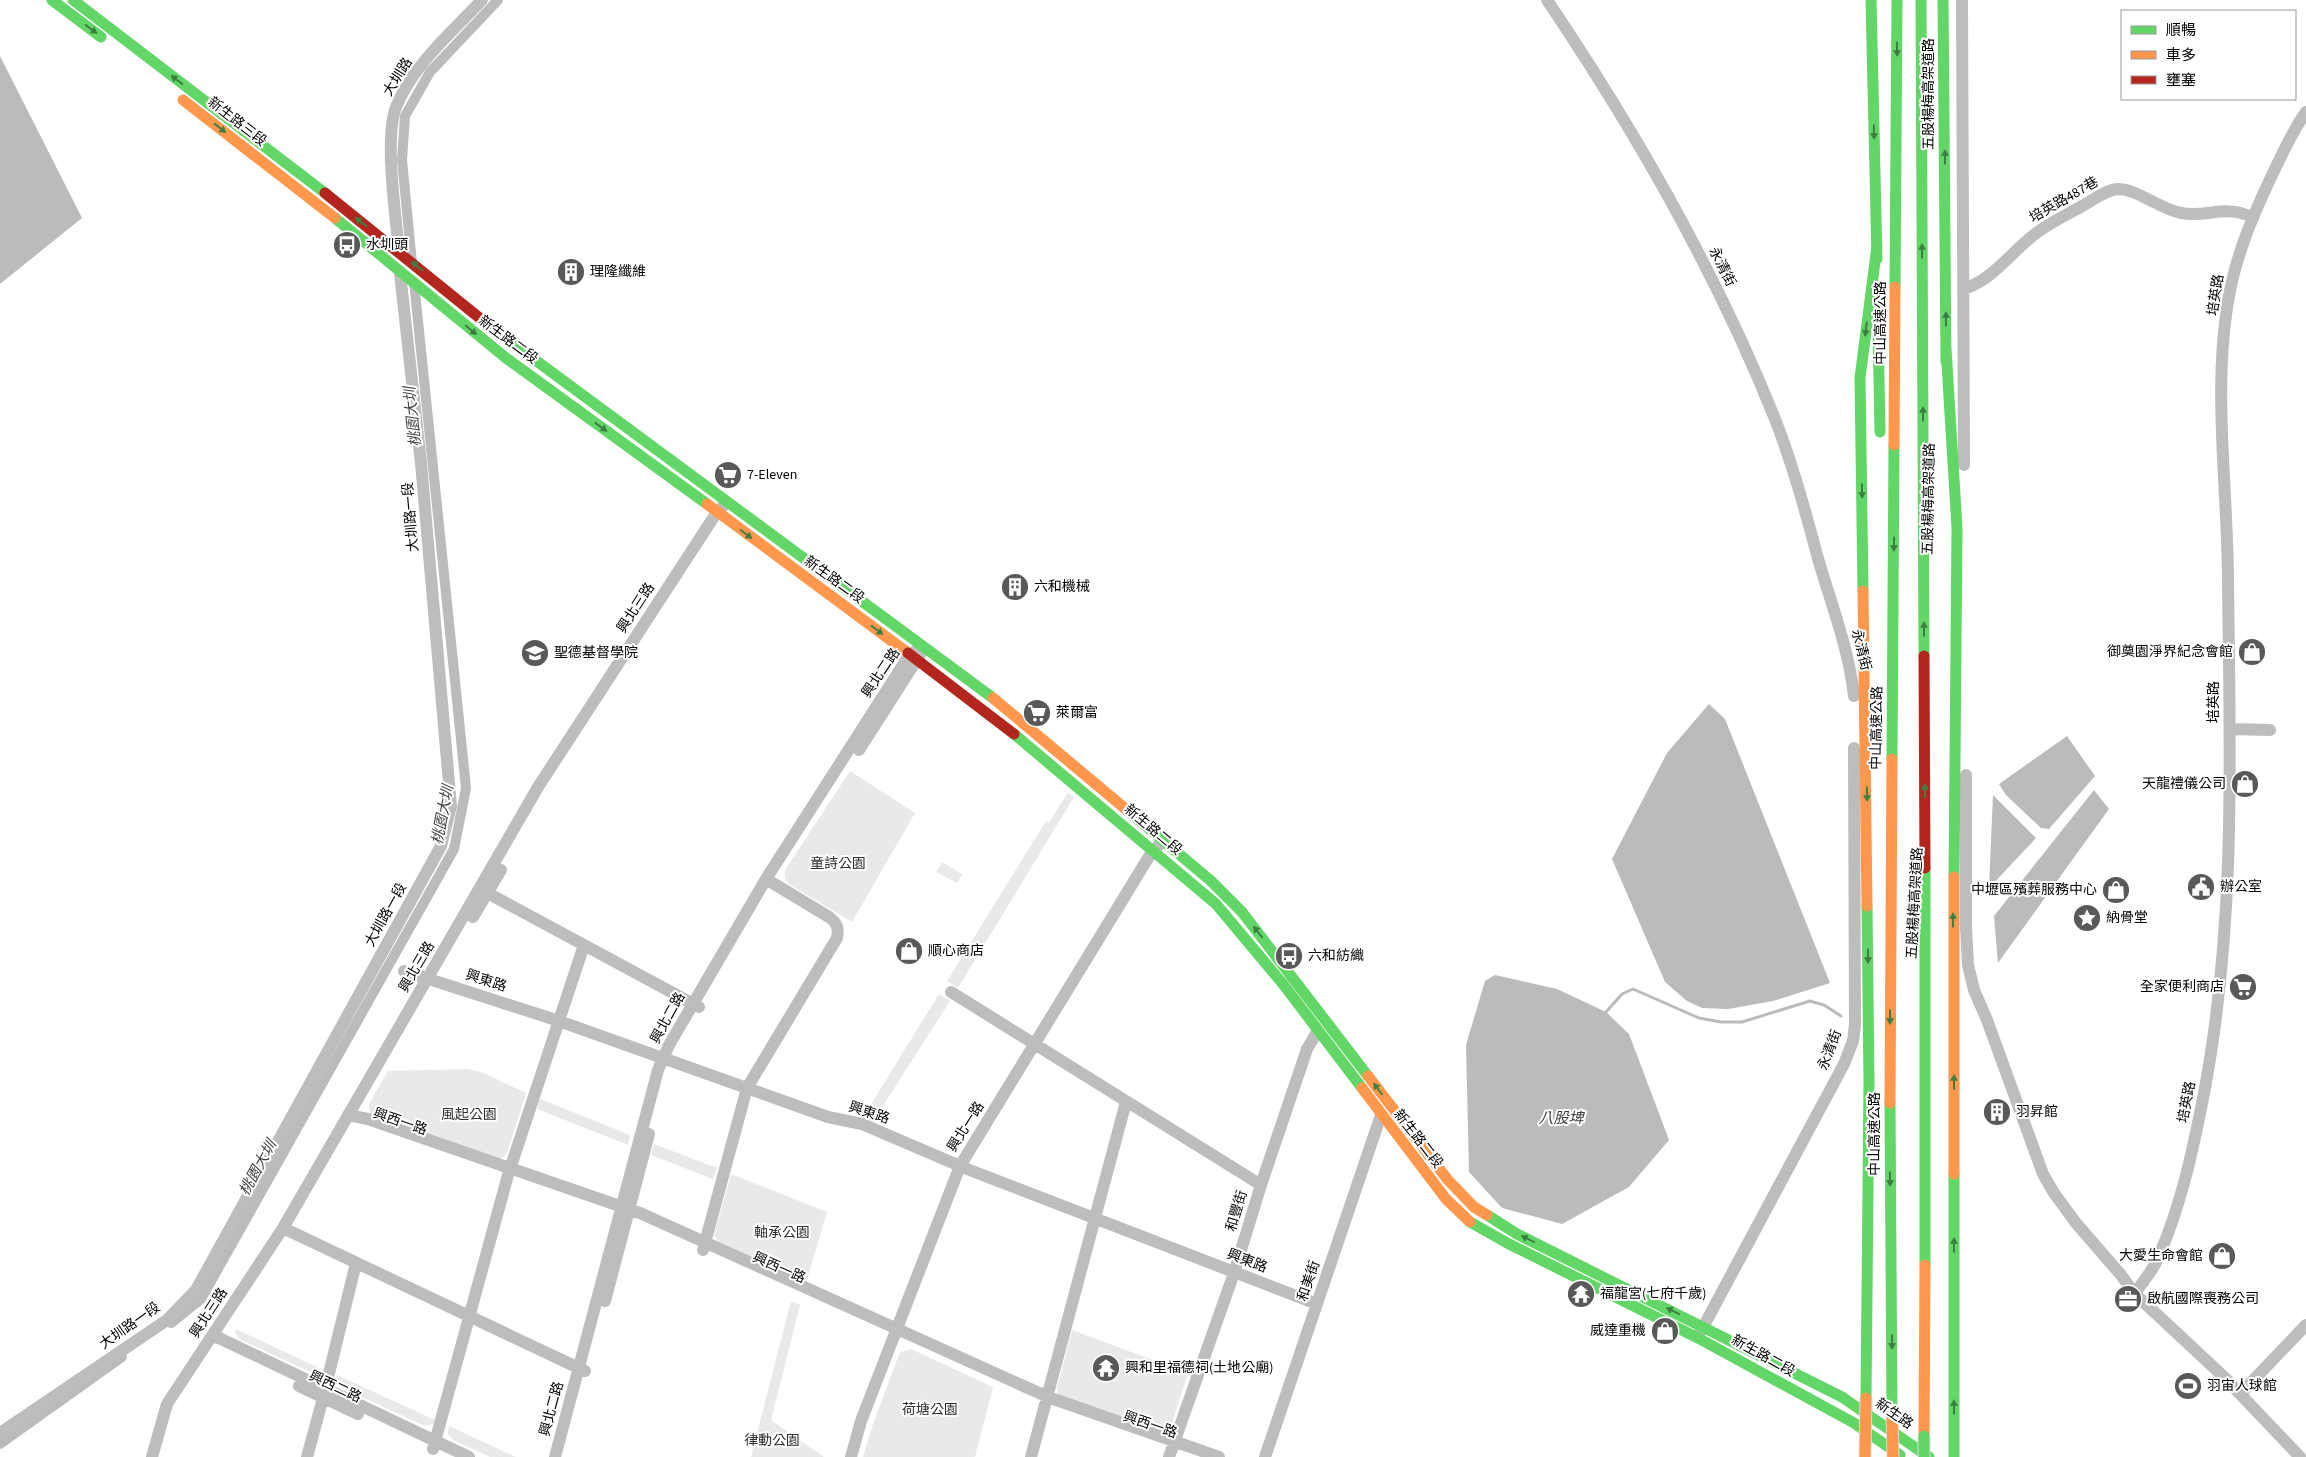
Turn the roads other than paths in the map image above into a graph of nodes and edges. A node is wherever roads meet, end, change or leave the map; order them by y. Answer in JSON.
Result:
{"nodes":[{"id":1,"x":52,"y":0,"type":"edge"},
{"id":2,"x":73,"y":0,"type":"edge"},
{"id":3,"x":482,"y":0,"type":"edge"},
{"id":4,"x":1547,"y":0,"type":"edge"},
{"id":5,"x":1871,"y":0,"type":"edge"},
{"id":6,"x":1897,"y":0,"type":"edge"},
{"id":7,"x":1921,"y":0,"type":"edge"},
{"id":8,"x":1943,"y":0,"type":"edge"},
{"id":9,"x":1962,"y":0,"type":"edge"},
{"id":10,"x":108,"y":42,"type":"dead end"},
{"id":11,"x":124,"y":54,"type":"dead end"},
{"id":12,"x":2306,"y":112,"type":"edge"},
{"id":13,"x":2252,"y":216,"type":"junction"},
{"id":14,"x":1876,"y":246,"type":"junction"},
{"id":15,"x":399,"y":252,"type":"junction"},
{"id":16,"x":400,"y":273,"type":"junction"},
{"id":17,"x":1963,"y":289,"type":"junction"},
{"id":18,"x":1946,"y":348,"type":"junction"},
{"id":19,"x":1881,"y":443,"type":"dead end"},
{"id":20,"x":727,"y":502,"type":"junction"},
{"id":21,"x":1882,"y":503,"type":"dead end"},
{"id":22,"x":1944,"y":508,"type":"dead end"},
{"id":23,"x":720,"y":514,"type":"junction"},
{"id":24,"x":925,"y":647,"type":"junction"},
{"id":25,"x":914,"y":657,"type":"junction"},
{"id":26,"x":2230,"y":728,"type":"junction"},
{"id":27,"x":2270,"y":730,"type":"dead end"},
{"id":28,"x":1936,"y":754,"type":"dead end"},
{"id":29,"x":1159,"y":849,"type":"junction"},
{"id":30,"x":769,"y":881,"type":"junction"},
{"id":31,"x":484,"y":891,"type":"junction"},
{"id":32,"x":1891,"y":933,"type":"junction"},
{"id":33,"x":584,"y":945,"type":"junction"},
{"id":34,"x":404,"y":971,"type":"dead end"},
{"id":35,"x":432,"y":979,"type":"junction"},
{"id":36,"x":951,"y":992,"type":"dead end"},
{"id":37,"x":1926,"y":998,"type":"junction"},
{"id":38,"x":696,"y":1005,"type":"junction"},
{"id":39,"x":559,"y":1021,"type":"junction"},
{"id":40,"x":1318,"y":1032,"type":"junction"},
{"id":41,"x":1037,"y":1046,"type":"junction"},
{"id":42,"x":667,"y":1058,"type":"junction"},
{"id":43,"x":746,"y":1088,"type":"junction"},
{"id":44,"x":1126,"y":1102,"type":"junction"},
{"id":45,"x":1381,"y":1115,"type":"junction"},
{"id":46,"x":353,"y":1117,"type":"junction"},
{"id":47,"x":963,"y":1167,"type":"junction"},
{"id":48,"x":509,"y":1172,"type":"junction"},
{"id":49,"x":1261,"y":1185,"type":"junction"},
{"id":50,"x":624,"y":1211,"type":"junction"},
{"id":51,"x":1094,"y":1218,"type":"junction"},
{"id":52,"x":286,"y":1230,"type":"junction"},
{"id":53,"x":704,"y":1247,"type":"junction"},
{"id":54,"x":356,"y":1263,"type":"junction"},
{"id":55,"x":1234,"y":1273,"type":"junction"},
{"id":56,"x":2134,"y":1294,"type":"junction"},
{"id":57,"x":1317,"y":1304,"type":"junction"},
{"id":58,"x":470,"y":1317,"type":"junction"},
{"id":59,"x":2306,"y":1326,"type":"edge"},
{"id":60,"x":1701,"y":1332,"type":"junction"},
{"id":61,"x":898,"y":1335,"type":"junction"},
{"id":62,"x":215,"y":1340,"type":"junction"},
{"id":63,"x":583,"y":1370,"type":"junction"},
{"id":64,"x":324,"y":1394,"type":"junction"},
{"id":65,"x":2240,"y":1394,"type":"junction"},
{"id":66,"x":1842,"y":1397,"type":"joint"},
{"id":67,"x":1047,"y":1401,"type":"junction"},
{"id":68,"x":0,"y":1433,"type":"edge"},
{"id":69,"x":434,"y":1445,"type":"junction"},
{"id":70,"x":1172,"y":1449,"type":"edge"},
{"id":71,"x":1954,"y":1456,"type":"edge"},
{"id":72,"x":152,"y":1457,"type":"edge"},
{"id":73,"x":160,"y":1457,"type":"edge"},
{"id":74,"x":307,"y":1457,"type":"edge"},
{"id":75,"x":451,"y":1457,"type":"edge"},
{"id":76,"x":469,"y":1457,"type":"edge"},
{"id":77,"x":555,"y":1457,"type":"edge"},
{"id":78,"x":562,"y":1457,"type":"edge"},
{"id":79,"x":851,"y":1457,"type":"edge"},
{"id":80,"x":859,"y":1457,"type":"edge"},
{"id":81,"x":1032,"y":1457,"type":"edge"},
{"id":82,"x":1195,"y":1457,"type":"edge"},
{"id":83,"x":1219,"y":1457,"type":"edge"},
{"id":84,"x":1265,"y":1457,"type":"edge"},
{"id":85,"x":1865,"y":1457,"type":"edge"},
{"id":86,"x":1893,"y":1457,"type":"edge"},
{"id":87,"x":1902,"y":1457,"type":"edge"},
{"id":88,"x":1924,"y":1457,"type":"edge"},
{"id":89,"x":1929,"y":1457,"type":"edge"},
{"id":90,"x":2300,"y":1457,"type":"edge"}],
"edges":[{"from":1,"to":10,"type":"main road","one_way":true},
{"from":15,"to":2,"type":"main road","name":"新生路三段","one_way":true},
{"from":3,"to":15,"type":"street","name":"大圳路"},
{"from":4,"to":60,"type":"street","name":"永清街"},
{"from":5,"to":14,"type":"main road","one_way":true},
{"from":6,"to":32,"type":"main road","name":"中山高速公路","one_way":true},
{"from":37,"to":7,"type":"main road","one_way":true},
{"from":18,"to":8,"type":"main road","name":"五股楊梅高架道路","one_way":true},
{"from":9,"to":17,"type":"street"},
{"from":11,"to":16,"type":"main road","name":"新生路三段","one_way":true},
{"from":12,"to":13,"type":"street","name":"培英路"},
{"from":13,"to":17,"type":"street","name":"培英路487巷"},
{"from":13,"to":26,"type":"street","name":"培英路"},
{"from":14,"to":19,"type":"main road"},
{"from":14,"to":85,"type":"main road","one_way":true,"bridge":true},
{"from":20,"to":15,"type":"main road","name":"新生路二段","one_way":true},
{"from":16,"to":23,"type":"main road","name":"新生路二段","one_way":true},
{"from":16,"to":68,"type":"street","name":"大圳路一段"},
{"from":17,"to":56,"type":"street"},
{"from":18,"to":22,"type":"main road","name":"五股楊梅高架道路"},
{"from":71,"to":18,"type":"main road","one_way":true},
{"from":20,"to":23,"type":"street","name":"興北三路"},
{"from":20,"to":24,"type":"main road","name":"新生路二段"},
{"from":21,"to":32,"type":"main road","name":"五股楊梅高架道路"},
{"from":23,"to":25,"type":"main road","name":"新生路二段","one_way":true},
{"from":23,"to":31,"type":"street","name":"興北三路"},
{"from":24,"to":25,"type":"street","name":"興北二路"},
{"from":24,"to":29,"type":"main road","name":"新生路二段"},
{"from":25,"to":29,"type":"main road","name":"新生路二段"},
{"from":25,"to":30,"type":"street","name":"興北二路"},
{"from":26,"to":27,"type":"street"},
{"from":26,"to":56,"type":"street","name":"培英路"},
{"from":28,"to":37,"type":"main road","name":"五股楊梅高架道路"},
{"from":29,"to":40,"type":"main road","name":"新生路二段"},
{"from":29,"to":41,"type":"street"},
{"from":60,"to":29,"type":"main road","name":"新生路二段","one_way":true},
{"from":30,"to":38,"type":"street","name":"興北二路"},
{"from":30,"to":43,"type":"street"},
{"from":31,"to":33,"type":"street"},
{"from":31,"to":35,"type":"street","name":"興北三路"},
{"from":32,"to":86,"type":"main road","name":"中山高速公路","one_way":true,"bridge":true},
{"from":33,"to":38,"type":"street"},
{"from":33,"to":39,"type":"street"},
{"from":34,"to":35,"type":"street","name":"興東路"},
{"from":35,"to":39,"type":"street","name":"興東路"},
{"from":35,"to":46,"type":"street","name":"興北三路"},
{"from":36,"to":41,"type":"street"},
{"from":37,"to":88,"type":"main road","bridge":true},
{"from":38,"to":42,"type":"street","name":"興北二路"},
{"from":39,"to":42,"type":"street","name":"興東路"},
{"from":39,"to":48,"type":"street"},
{"from":40,"to":45,"type":"main road","name":"新生路二段"},
{"from":40,"to":49,"type":"street","name":"和豐街"},
{"from":41,"to":44,"type":"street"},
{"from":41,"to":47,"type":"street"},
{"from":42,"to":43,"type":"street","name":"興東路"},
{"from":42,"to":50,"type":"street","name":"興北二路"},
{"from":43,"to":47,"type":"street","name":"興東路"},
{"from":43,"to":53,"type":"street"},
{"from":44,"to":49,"type":"street"},
{"from":44,"to":51,"type":"street"},
{"from":45,"to":57,"type":"street","name":"和美街"},
{"from":45,"to":60,"type":"main road","name":"新生路二段"},
{"from":46,"to":48,"type":"street","name":"興西一路"},
{"from":46,"to":52,"type":"street","name":"興北三路"},
{"from":47,"to":51,"type":"street","name":"興東路"},
{"from":47,"to":61,"type":"street"},
{"from":48,"to":50,"type":"street","name":"興西一路"},
{"from":48,"to":58,"type":"street"},
{"from":49,"to":55,"type":"street","name":"和豐街"},
{"from":50,"to":53,"type":"street"},
{"from":50,"to":63,"type":"street","name":"興北二路"},
{"from":51,"to":55,"type":"street","name":"興東路"},
{"from":51,"to":67,"type":"street"},
{"from":52,"to":54,"type":"street"},
{"from":52,"to":62,"type":"street","name":"興北三路"},
{"from":53,"to":61,"type":"street","name":"興西一路"},
{"from":54,"to":58,"type":"street"},
{"from":54,"to":64,"type":"street"},
{"from":55,"to":57,"type":"street","name":"興東路"},
{"from":55,"to":70,"type":"street","name":"和豐街"},
{"from":56,"to":65,"type":"street"},
{"from":57,"to":84,"type":"street","name":"和美街"},
{"from":58,"to":63,"type":"street"},
{"from":58,"to":69,"type":"street"},
{"from":59,"to":65,"type":"street"},
{"from":60,"to":66,"type":"main road","name":"新生路二段"},
{"from":60,"to":87,"type":"main road","name":"新生路二段"},
{"from":61,"to":67,"type":"street","name":"興西一路"},
{"from":61,"to":79,"type":"street"},
{"from":61,"to":80,"type":"street"},
{"from":62,"to":64,"type":"street","name":"興西二路"},
{"from":62,"to":72,"type":"street","name":"興北三路"},
{"from":62,"to":73,"type":"street"},
{"from":63,"to":77,"type":"street","name":"興北二路"},
{"from":63,"to":78,"type":"street","name":"興北二路"},
{"from":64,"to":69,"type":"street","name":"興西二路"},
{"from":64,"to":74,"type":"street"},
{"from":65,"to":90,"type":"street"},
{"from":66,"to":89,"type":"main road","name":"新生路"},
{"from":67,"to":70,"type":"street","name":"興西一路"},
{"from":67,"to":81,"type":"street"},
{"from":69,"to":75,"type":"street","name":"興西二路"},
{"from":69,"to":76,"type":"street"},
{"from":70,"to":82,"type":"street","name":"興西一路"},
{"from":70,"to":83,"type":"street"}]}
